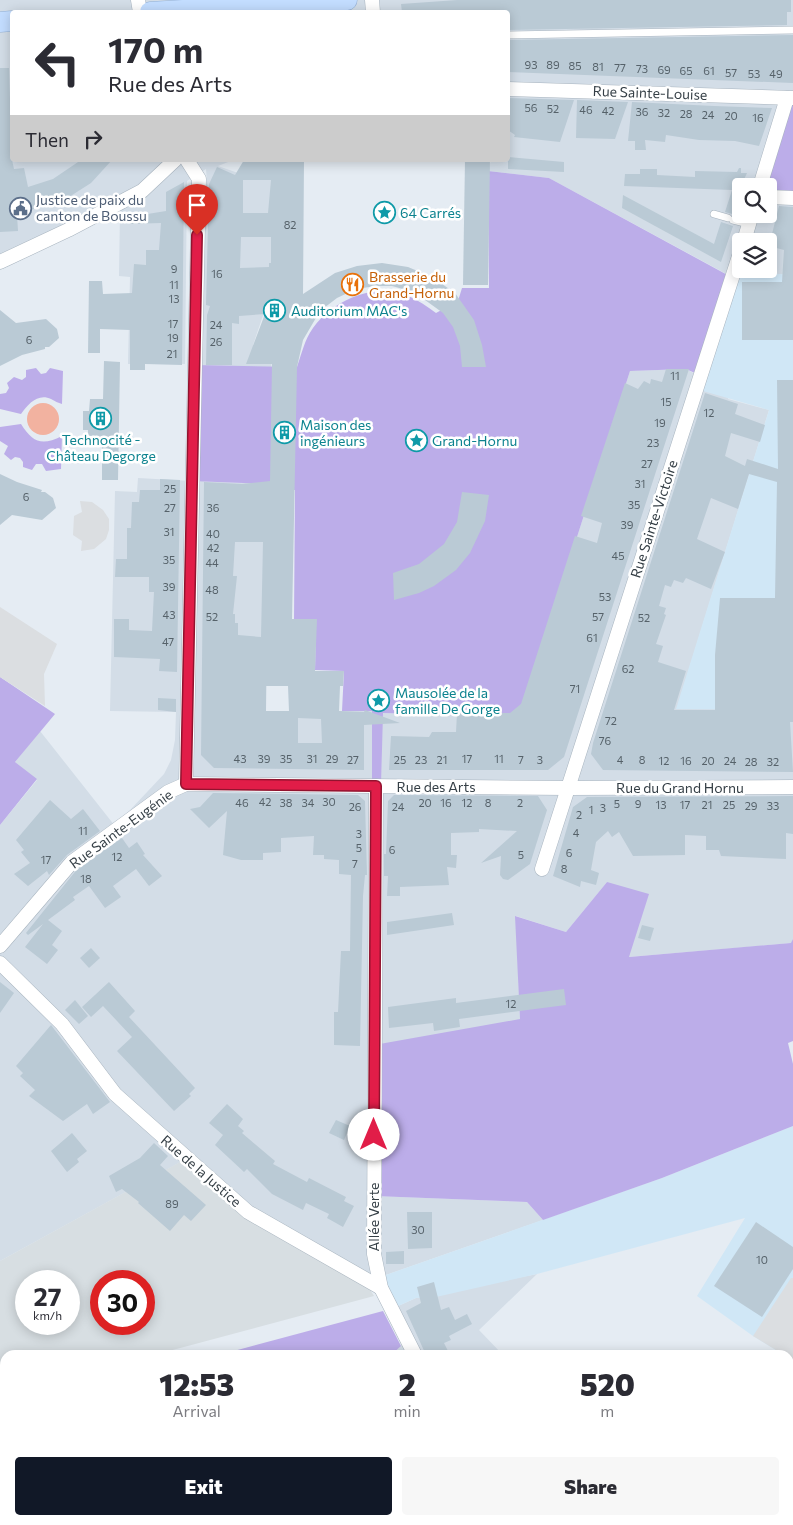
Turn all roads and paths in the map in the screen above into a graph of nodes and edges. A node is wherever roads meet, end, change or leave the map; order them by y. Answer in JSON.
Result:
{"nodes":[{"id":1,"x":347,"y":0,"type":"edge"},
{"id":2,"x":209,"y":5,"type":"edge"},
{"id":3,"x":167,"y":10,"type":"edge"},
{"id":4,"x":793,"y":30,"type":"edge"},
{"id":5,"x":510,"y":35,"type":"edge"},
{"id":6,"x":510,"y":88,"type":"edge"},
{"id":7,"x":790,"y":98,"type":"edge"},
{"id":8,"x":174,"y":162,"type":"edge"},
{"id":9,"x":188,"y":162,"type":"edge"},
{"id":10,"x":763,"y":178,"type":"edge"},
{"id":11,"x":777,"y":197,"type":"edge"},
{"id":12,"x":793,"y":198,"type":"edge"},
{"id":13,"x":714,"y":214,"type":"dead end"},
{"id":14,"x":732,"y":219,"type":"edge"},
{"id":15,"x":0,"y":262,"type":"edge"},
{"id":16,"x":732,"y":278,"type":"edge"},
{"id":17,"x":186,"y":784,"type":"junction"},
{"id":18,"x":376,"y":786,"type":"junction"},
{"id":19,"x":793,"y":787,"type":"edge"},
{"id":20,"x":567,"y":788,"type":"junction"},
{"id":21,"x":542,"y":868,"type":"dead end"},
{"id":22,"x":0,"y":946,"type":"edge"},
{"id":23,"x":0,"y":963,"type":"edge"},
{"id":24,"x":381,"y":1288,"type":"junction"},
{"id":25,"x":412,"y":1350,"type":"edge"}],
"edges":[{"from":1,"to":2,"type":"street"},
{"from":2,"to":3,"type":"street"},
{"from":4,"to":5,"type":"lane"},
{"from":6,"to":7,"type":"street","name":"Rue Sainte-Louise"},
{"from":7,"to":10,"type":"street"},
{"from":8,"to":15,"type":"street"},
{"from":9,"to":17,"type":"street"},
{"from":11,"to":12,"type":"street"},
{"from":13,"to":14,"type":"lane"},
{"from":16,"to":20,"type":"street","name":"Rue Sainte-Victoire"},
{"from":17,"to":18,"type":"street","name":"Rue des Arts"},
{"from":17,"to":22,"type":"street","name":"Rue Sainte-Eugénie"},
{"from":18,"to":20,"type":"street","name":"Rue des Arts"},
{"from":18,"to":24,"type":"street","name":"Allée Verte"},
{"from":19,"to":20,"type":"street","name":"Rue du Grand Hornu"},
{"from":20,"to":21,"type":"street","name":"Rue Sainte-Victoire"},
{"from":23,"to":24,"type":"street","name":"Rue de la Justice"},
{"from":24,"to":25,"type":"street"}]}
